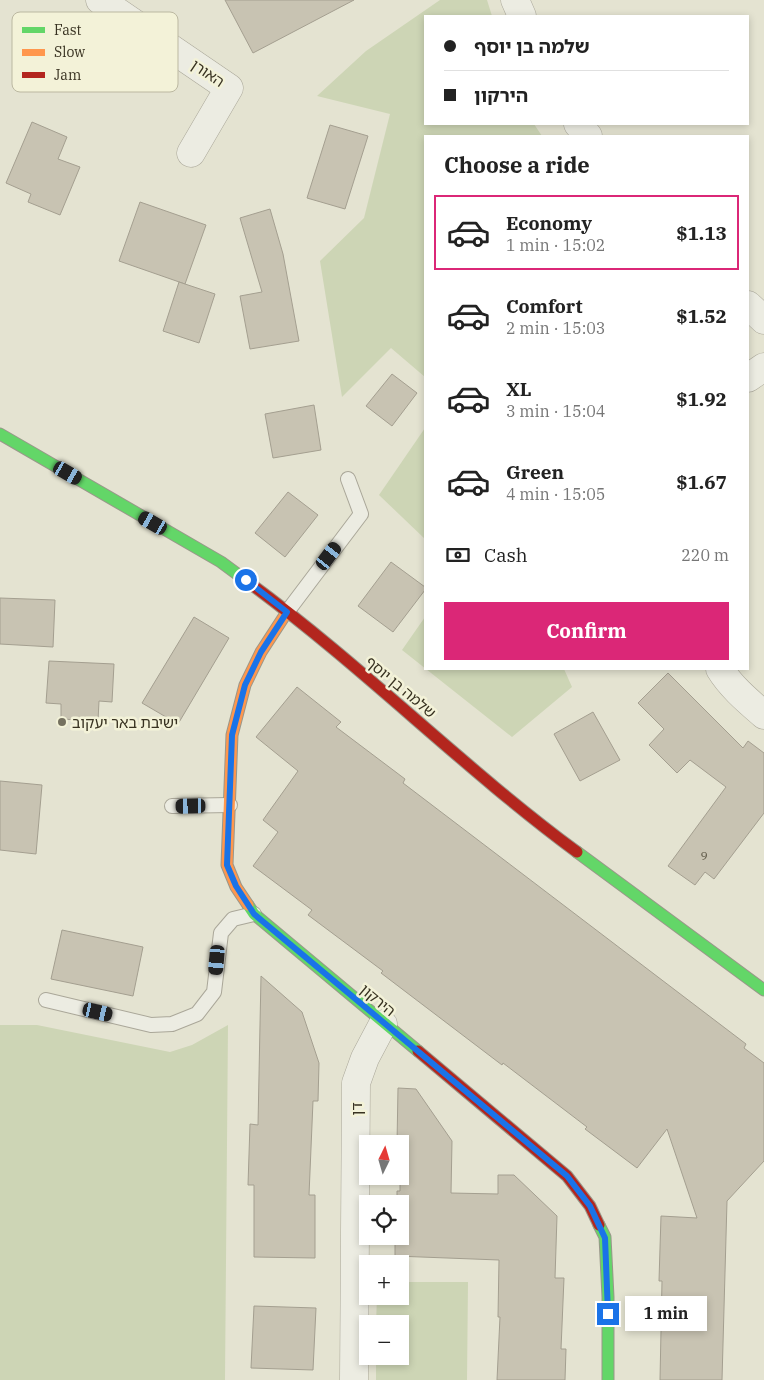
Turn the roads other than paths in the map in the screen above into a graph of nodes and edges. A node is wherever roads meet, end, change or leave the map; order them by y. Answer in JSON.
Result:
{"nodes":[{"id":1,"x":100,"y":0,"type":"edge"},
{"id":2,"x":515,"y":0,"type":"edge"},
{"id":3,"x":118,"y":12,"type":"edge"},
{"id":4,"x":522,"y":15,"type":"edge"},
{"id":5,"x":178,"y":53,"type":"edge"},
{"id":6,"x":579,"y":125,"type":"edge"},
{"id":7,"x":587,"y":135,"type":"edge"},
{"id":8,"x":191,"y":153,"type":"dead end"},
{"id":9,"x":749,"y":306,"type":"edge"},
{"id":10,"x":764,"y":320,"type":"edge"},
{"id":11,"x":764,"y":367,"type":"edge"},
{"id":12,"x":749,"y":377,"type":"edge"},
{"id":13,"x":0,"y":434,"type":"edge"},
{"id":14,"x":348,"y":479,"type":"dead end"},
{"id":15,"x":287,"y":612,"type":"junction"},
{"id":16,"x":721,"y":670,"type":"edge"},
{"id":17,"x":764,"y":715,"type":"edge"},
{"id":18,"x":230,"y":805,"type":"junction"},
{"id":19,"x":172,"y":806,"type":"dead end"},
{"id":20,"x":254,"y":914,"type":"junction"},
{"id":21,"x":764,"y":990,"type":"edge"},
{"id":22,"x":46,"y":1000,"type":"dead end"},
{"id":23,"x":383,"y":1024,"type":"junction"},
{"id":24,"x":354,"y":1380,"type":"edge"},
{"id":25,"x":608,"y":1380,"type":"edge"}],
"edges":[{"from":1,"to":3,"type":"street","name":"האורן"},
{"from":2,"to":4,"type":"street"},
{"from":5,"to":8,"type":"street","name":"האורן"},
{"from":6,"to":7,"type":"street"},
{"from":9,"to":10,"type":"street"},
{"from":11,"to":12,"type":"street"},
{"from":13,"to":15,"type":"street","name":"שלמה בן יוסף"},
{"from":14,"to":15,"type":"lane"},
{"from":15,"to":18,"type":"street","name":"הירקון"},
{"from":15,"to":21,"type":"street","name":"שלמה בן יוסף"},
{"from":16,"to":17,"type":"street"},
{"from":18,"to":19,"type":"lane"},
{"from":18,"to":20,"type":"street","name":"הירקון"},
{"from":20,"to":22,"type":"lane"},
{"from":20,"to":23,"type":"street","name":"הירקון"},
{"from":23,"to":24,"type":"street","name":"דן"},
{"from":23,"to":25,"type":"street","name":"הירקון"}]}
